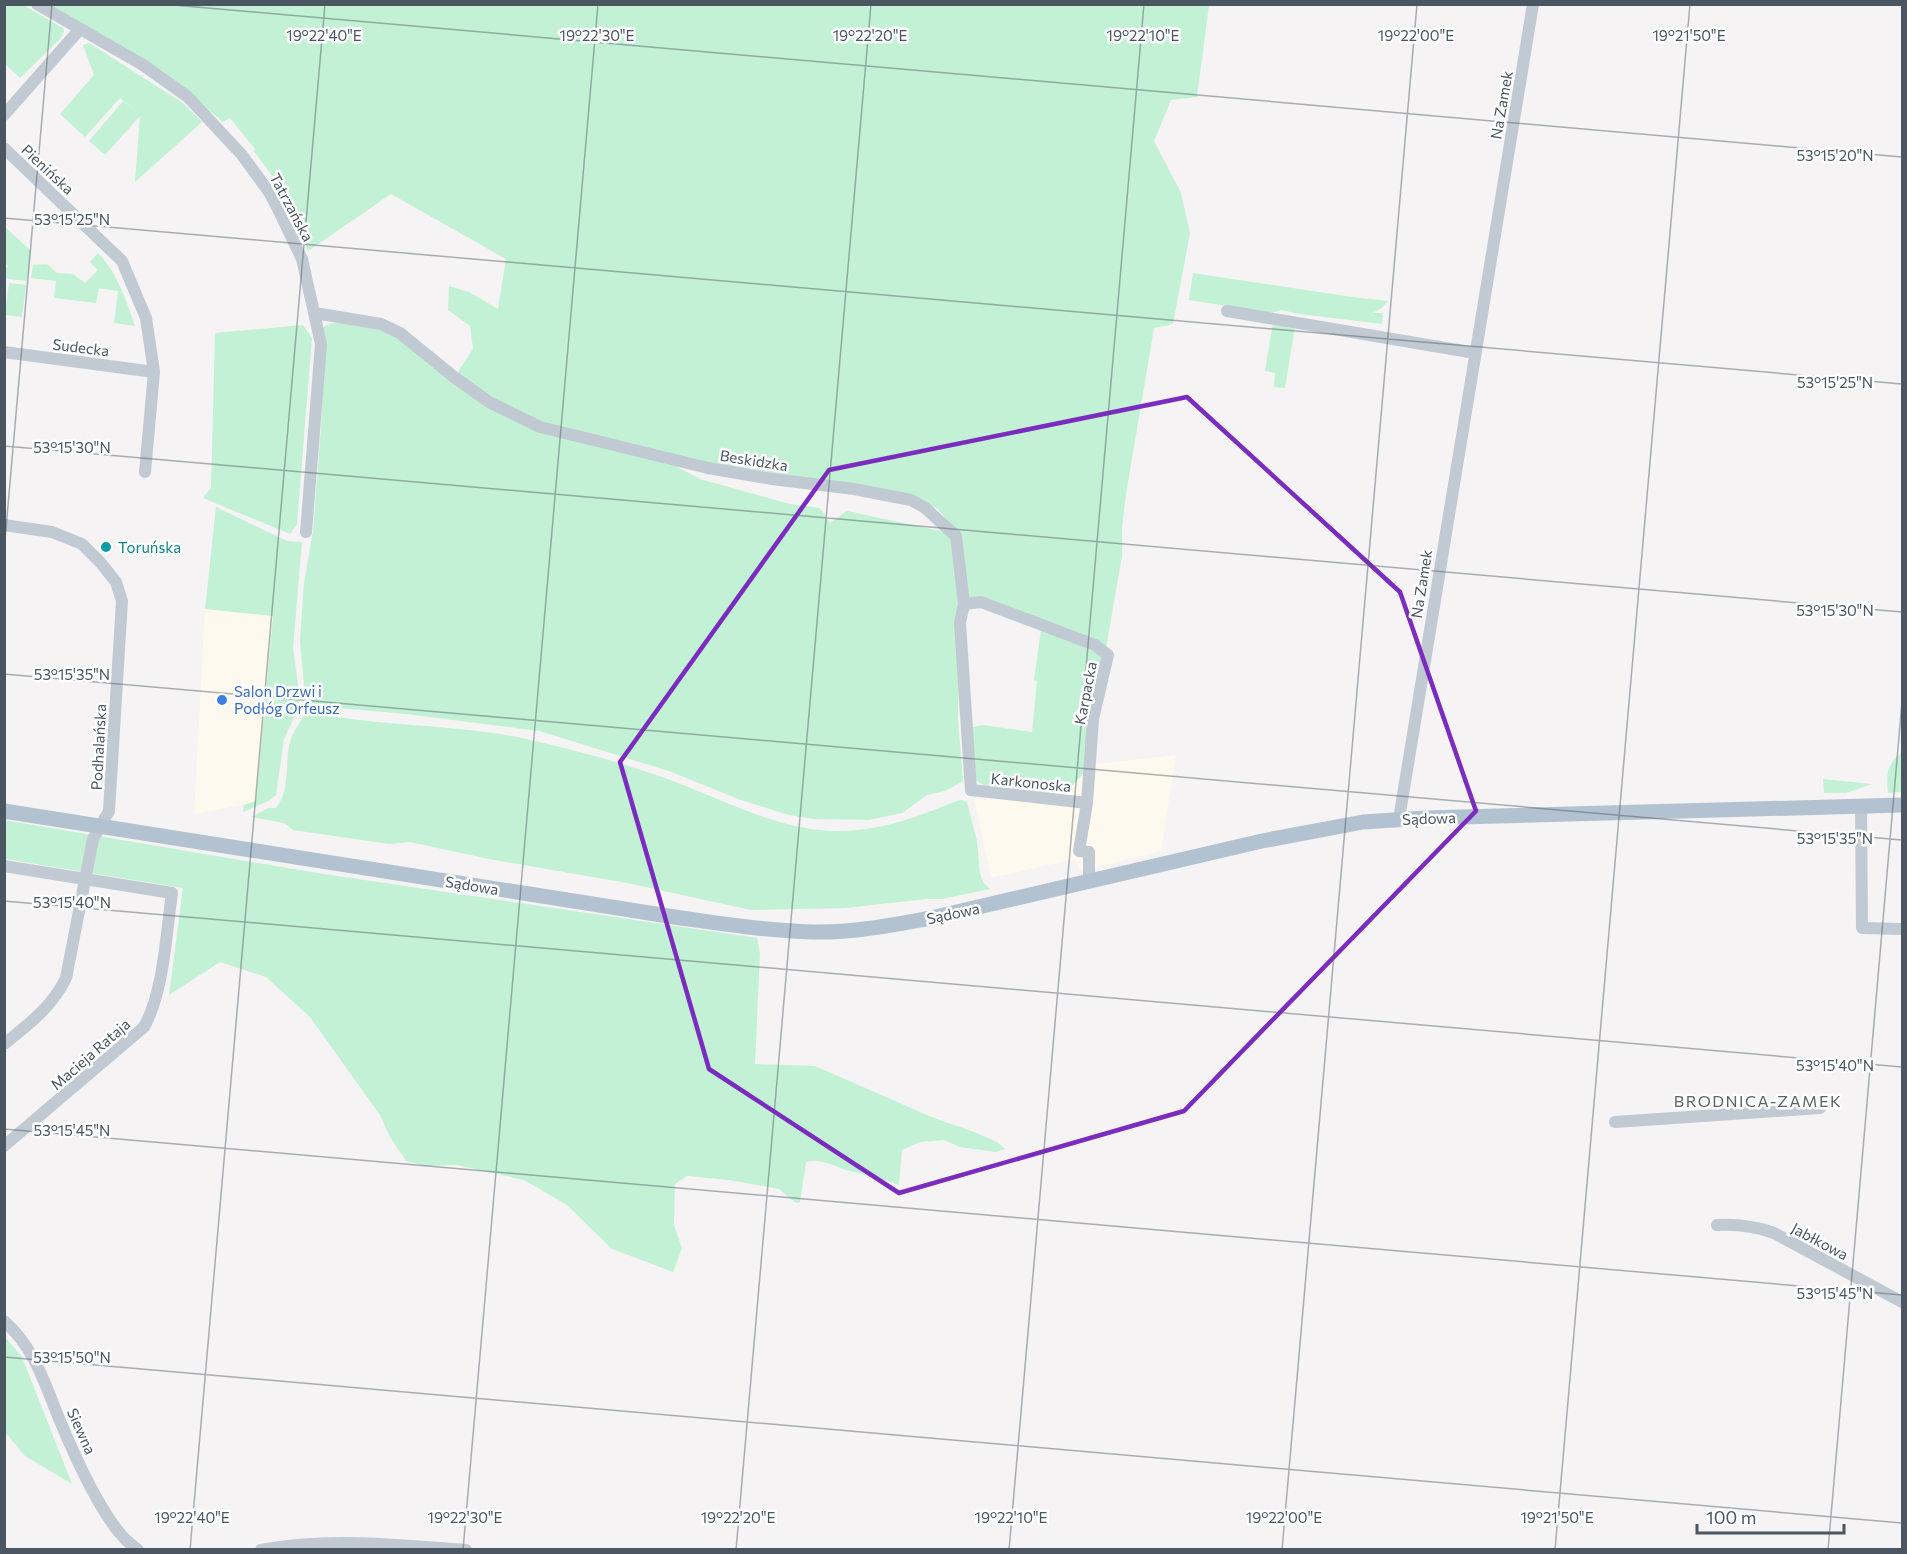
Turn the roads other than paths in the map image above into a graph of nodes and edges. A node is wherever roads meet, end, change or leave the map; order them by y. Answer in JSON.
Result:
{"nodes":[{"id":1,"x":37,"y":4,"type":"edge"},
{"id":2,"x":1533,"y":4,"type":"edge"},
{"id":3,"x":80,"y":29,"type":"junction"},
{"id":4,"x":4,"y":115,"type":"edge"},
{"id":5,"x":4,"y":148,"type":"edge"},
{"id":6,"x":1227,"y":311,"type":"dead end"},
{"id":7,"x":315,"y":313,"type":"junction"},
{"id":8,"x":4,"y":352,"type":"edge"},
{"id":9,"x":1475,"y":353,"type":"junction"},
{"id":10,"x":154,"y":372,"type":"junction"},
{"id":11,"x":145,"y":472,"type":"dead end"},
{"id":12,"x":4,"y":525,"type":"edge"},
{"id":13,"x":306,"y":532,"type":"dead end"},
{"id":14,"x":964,"y":604,"type":"junction"},
{"id":15,"x":971,"y":790,"type":"joint"},
{"id":16,"x":1087,"y":803,"type":"junction"},
{"id":17,"x":1902,"y":805,"type":"edge"},
{"id":18,"x":1861,"y":806,"type":"junction"},
{"id":19,"x":4,"y":811,"type":"edge"},
{"id":20,"x":1399,"y":819,"type":"junction"},
{"id":21,"x":100,"y":827,"type":"junction"},
{"id":22,"x":4,"y":866,"type":"edge"},
{"id":23,"x":86,"y":878,"type":"junction"},
{"id":24,"x":1089,"y":882,"type":"junction"},
{"id":25,"x":1902,"y":929,"type":"edge"},
{"id":26,"x":4,"y":1044,"type":"edge"},
{"id":27,"x":1820,"y":1108,"type":"dead end"},
{"id":28,"x":1615,"y":1122,"type":"dead end"},
{"id":29,"x":4,"y":1146,"type":"edge"},
{"id":30,"x":1717,"y":1226,"type":"dead end"},
{"id":31,"x":1902,"y":1302,"type":"edge"},
{"id":32,"x":4,"y":1321,"type":"edge"},
{"id":33,"x":138,"y":1550,"type":"edge"},
{"id":34,"x":261,"y":1550,"type":"edge"},
{"id":35,"x":466,"y":1550,"type":"edge"}],
"edges":[{"from":1,"to":3,"type":"street","name":"Tatrzańska"},
{"from":2,"to":9,"type":"street","name":"Na Zamek"},
{"from":3,"to":4,"type":"street"},
{"from":3,"to":7,"type":"street","name":"Tatrzańska"},
{"from":5,"to":10,"type":"street","name":"Pienińska"},
{"from":6,"to":9,"type":"street"},
{"from":7,"to":13,"type":"street","name":"Tatrzańska"},
{"from":7,"to":14,"type":"street","name":"Beskidzka"},
{"from":8,"to":10,"type":"street","name":"Sudecka"},
{"from":9,"to":20,"type":"street","name":"Na Zamek"},
{"from":10,"to":11,"type":"street","name":"Pienińska"},
{"from":12,"to":21,"type":"street","name":"Podhalańska"},
{"from":14,"to":15,"type":"street","name":"Beskidzka"},
{"from":14,"to":16,"type":"street","name":"Karpacka"},
{"from":15,"to":16,"type":"street","name":"Karkonoska"},
{"from":16,"to":24,"type":"street","name":"Karpacka"},
{"from":17,"to":18,"type":"main road","name":"Sądowa"},
{"from":18,"to":20,"type":"main road","name":"Sądowa"},
{"from":18,"to":25,"type":"street"},
{"from":19,"to":21,"type":"main road","name":"Sądowa"},
{"from":20,"to":24,"type":"main road","name":"Sądowa"},
{"from":21,"to":23,"type":"street","name":"Podhalańska"},
{"from":21,"to":24,"type":"main road","name":"Sądowa"},
{"from":22,"to":23,"type":"street"},
{"from":23,"to":26,"type":"street","name":"Podhalańska"},
{"from":23,"to":29,"type":"street","name":"Macieja Rataja"},
{"from":27,"to":28,"type":"street"},
{"from":30,"to":31,"type":"street","name":"Jabłkowa"},
{"from":32,"to":33,"type":"street","name":"Siewna"},
{"from":34,"to":35,"type":"street"}]}
